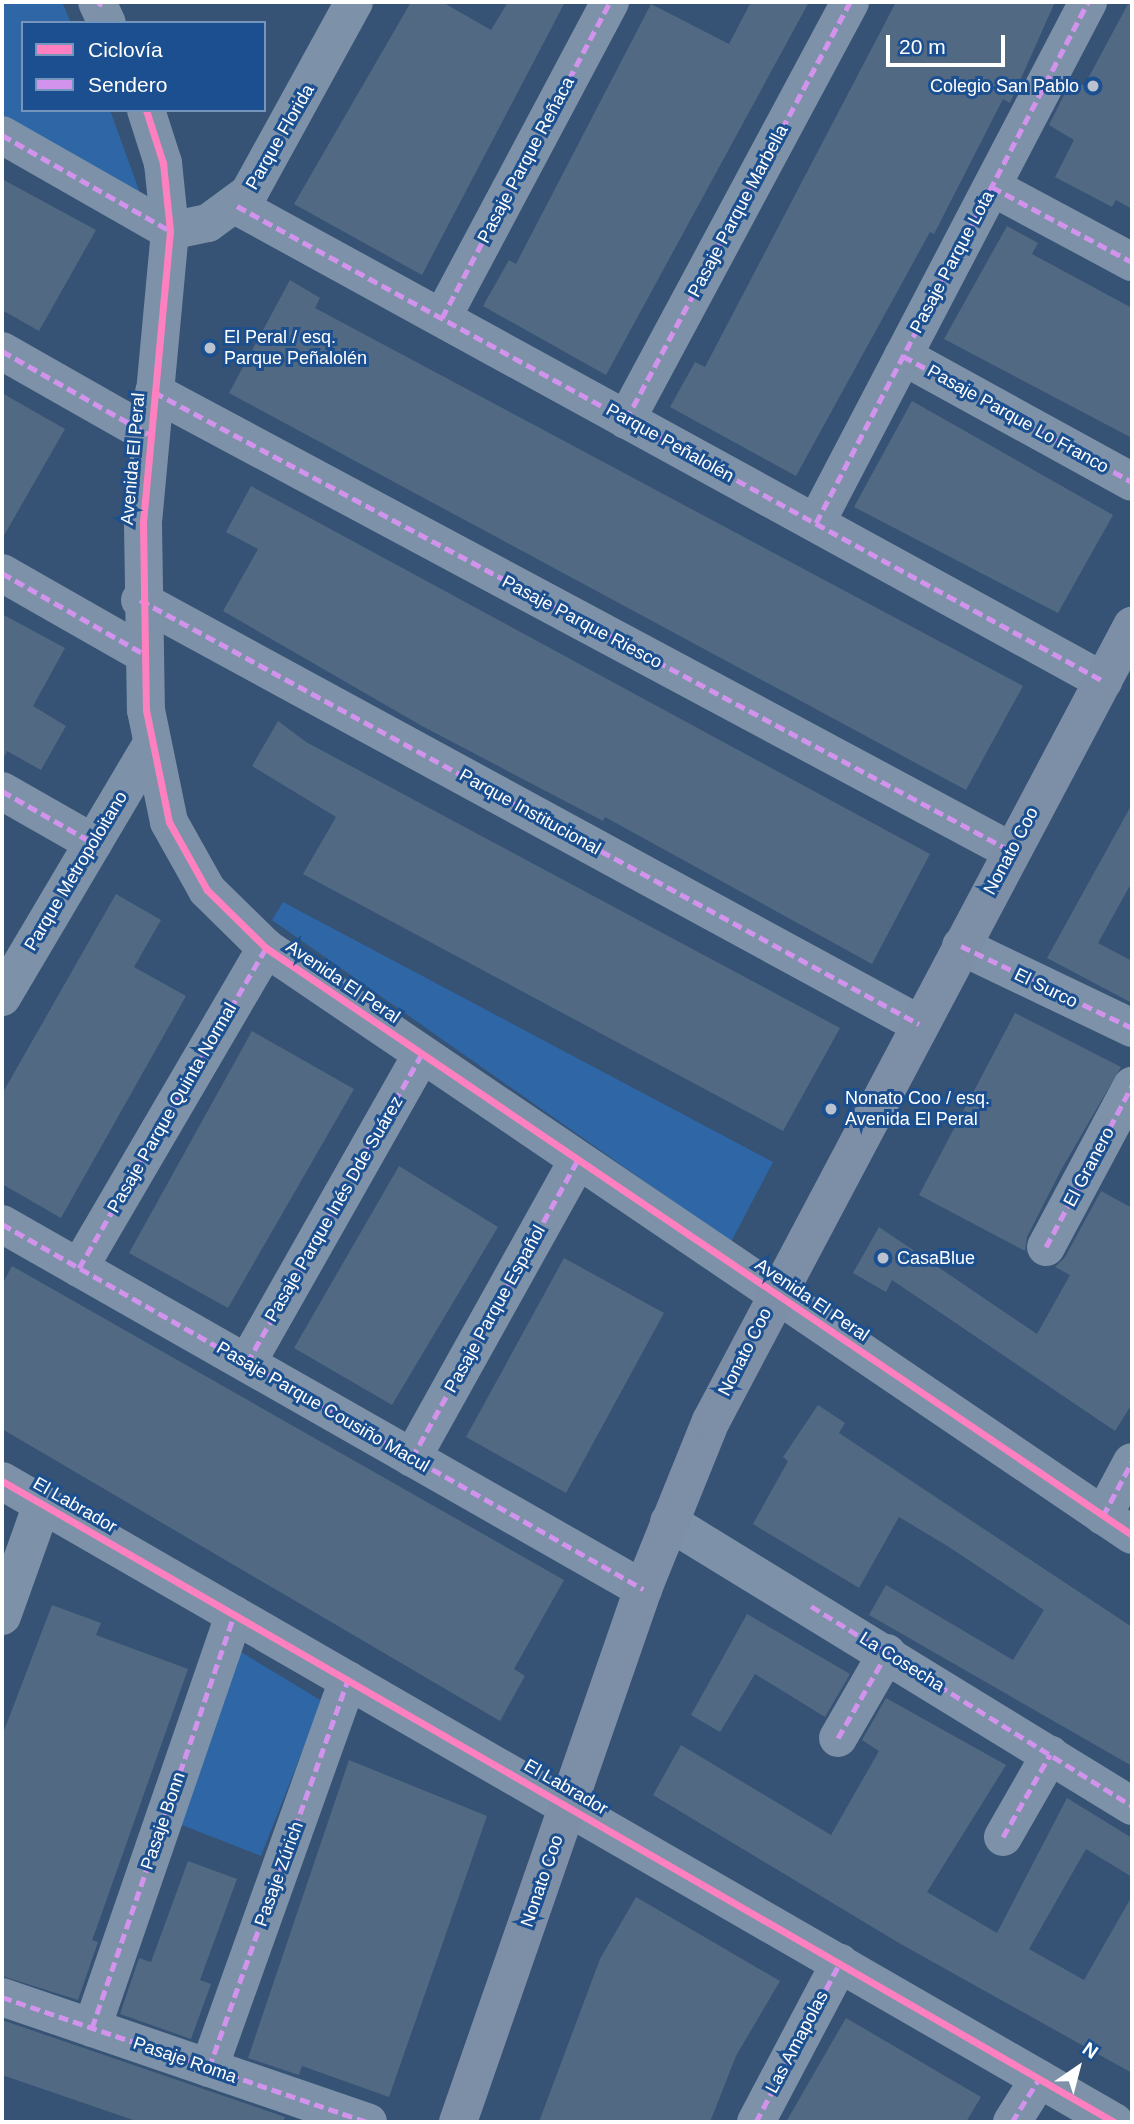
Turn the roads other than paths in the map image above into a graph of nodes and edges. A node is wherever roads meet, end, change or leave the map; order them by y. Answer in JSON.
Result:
{"nodes":[{"id":1,"x":354,"y":2,"type":"edge"},
{"id":2,"x":610,"y":2,"type":"edge"},
{"id":3,"x":850,"y":2,"type":"edge"},
{"id":4,"x":1088,"y":2,"type":"edge"},
{"id":5,"x":147,"y":112,"type":"edge"},
{"id":6,"x":2,"y":135,"type":"edge"},
{"id":7,"x":992,"y":187,"type":"junction"},
{"id":8,"x":237,"y":206,"type":"junction"},
{"id":9,"x":170,"y":231,"type":"junction"},
{"id":10,"x":1132,"y":262,"type":"edge"},
{"id":11,"x":442,"y":318,"type":"junction"},
{"id":12,"x":2,"y":351,"type":"edge"},
{"id":13,"x":903,"y":356,"type":"junction"},
{"id":14,"x":154,"y":391,"type":"junction"},
{"id":15,"x":626,"y":420,"type":"junction"},
{"id":16,"x":149,"y":434,"type":"junction"},
{"id":17,"x":1132,"y":482,"type":"edge"},
{"id":18,"x":816,"y":523,"type":"junction"},
{"id":19,"x":2,"y":573,"type":"edge"},
{"id":20,"x":140,"y":600,"type":"junction"},
{"id":21,"x":1132,"y":626,"type":"edge"},
{"id":22,"x":142,"y":653,"type":"junction"},
{"id":23,"x":1103,"y":681,"type":"junction"},
{"id":24,"x":151,"y":745,"type":"junction"},
{"id":25,"x":2,"y":791,"type":"edge"},
{"id":26,"x":93,"y":843,"type":"junction"},
{"id":27,"x":1011,"y":851,"type":"junction"},
{"id":28,"x":961,"y":946,"type":"junction"},
{"id":29,"x":266,"y":948,"type":"junction"},
{"id":30,"x":2,"y":997,"type":"edge"},
{"id":31,"x":919,"y":1024,"type":"junction"},
{"id":32,"x":1132,"y":1028,"type":"edge"},
{"id":33,"x":422,"y":1054,"type":"junction"},
{"id":34,"x":1132,"y":1086,"type":"edge"},
{"id":35,"x":578,"y":1160,"type":"junction"},
{"id":36,"x":2,"y":1224,"type":"edge"},
{"id":37,"x":1046,"y":1247,"type":"dead end"},
{"id":38,"x":79,"y":1268,"type":"junction"},
{"id":39,"x":775,"y":1294,"type":"junction"},
{"id":40,"x":247,"y":1363,"type":"junction"},
{"id":41,"x":412,"y":1458,"type":"junction"},
{"id":42,"x":1132,"y":1462,"type":"edge"},
{"id":43,"x":2,"y":1481,"type":"edge"},
{"id":44,"x":42,"y":1504,"type":"junction"},
{"id":45,"x":669,"y":1522,"type":"junction"},
{"id":46,"x":1118,"y":1525,"type":"edge"},
{"id":47,"x":643,"y":1589,"type":"junction"},
{"id":48,"x":234,"y":1615,"type":"junction"},
{"id":49,"x":2,"y":1616,"type":"edge"},
{"id":50,"x":887,"y":1653,"type":"junction"},
{"id":51,"x":348,"y":1680,"type":"junction"},
{"id":52,"x":838,"y":1738,"type":"dead end"},
{"id":53,"x":1050,"y":1755,"type":"junction"},
{"id":54,"x":568,"y":1806,"type":"junction"},
{"id":55,"x":1132,"y":1806,"type":"edge"},
{"id":56,"x":1003,"y":1837,"type":"dead end"},
{"id":57,"x":840,"y":1963,"type":"junction"},
{"id":58,"x":2,"y":1997,"type":"edge"},
{"id":59,"x":92,"y":2028,"type":"junction"},
{"id":60,"x":209,"y":2068,"type":"junction"},
{"id":61,"x":1039,"y":2078,"type":"junction"},
{"id":62,"x":368,"y":2122,"type":"edge"},
{"id":63,"x":458,"y":2122,"type":"edge"},
{"id":64,"x":756,"y":2122,"type":"edge"},
{"id":65,"x":1012,"y":2122,"type":"edge"},
{"id":66,"x":1114,"y":2122,"type":"edge"}],
"edges":[{"from":1,"to":8,"type":"street","name":"Parque Florida"},
{"from":2,"to":11,"type":"street","name":"Pasaje Parque Reñaca"},
{"from":3,"to":15,"type":"street","name":"Pasaje Parque Marbella"},
{"from":4,"to":7,"type":"street","name":"Pasaje Parque Lota"},
{"from":5,"to":9,"type":"street","name":"Avenida El Peral"},
{"from":6,"to":9,"type":"street"},
{"from":7,"to":10,"type":"street"},
{"from":7,"to":13,"type":"street","name":"Pasaje Parque Lota"},
{"from":8,"to":9,"type":"street","name":"Parque Florida"},
{"from":8,"to":11,"type":"street","name":"Parque Peñalolén"},
{"from":9,"to":14,"type":"street","name":"Avenida El Peral"},
{"from":11,"to":15,"type":"street","name":"Parque Peñalolén"},
{"from":12,"to":16,"type":"street"},
{"from":13,"to":17,"type":"street","name":"Pasaje Parque Lo Franco"},
{"from":13,"to":18,"type":"street","name":"Pasaje Parque Lota"},
{"from":14,"to":16,"type":"street","name":"Avenida El Peral"},
{"from":14,"to":27,"type":"street","name":"Pasaje Parque Riesco"},
{"from":15,"to":18,"type":"street","name":"Parque Peñalolén"},
{"from":16,"to":20,"type":"street","name":"Avenida El Peral"},
{"from":18,"to":23,"type":"street","name":"Parque Peñalolén"},
{"from":19,"to":22,"type":"street"},
{"from":20,"to":22,"type":"street","name":"Avenida El Peral"},
{"from":20,"to":31,"type":"street","name":"Parque Institucional"},
{"from":21,"to":23,"type":"main road","name":"Nonato Coo"},
{"from":22,"to":24,"type":"street","name":"Avenida El Peral"},
{"from":23,"to":27,"type":"main road","name":"Nonato Coo"},
{"from":24,"to":26,"type":"street","name":"Parque Metropoloitano"},
{"from":24,"to":29,"type":"street","name":"Avenida El Peral"},
{"from":25,"to":26,"type":"street"},
{"from":26,"to":30,"type":"street","name":"Parque Metropoloitano"},
{"from":27,"to":28,"type":"main road","name":"Nonato Coo"},
{"from":28,"to":31,"type":"main road","name":"Nonato Coo"},
{"from":28,"to":32,"type":"street","name":"El Surco"},
{"from":29,"to":33,"type":"street","name":"Avenida El Peral"},
{"from":29,"to":38,"type":"street","name":"Pasaje Parque Quinta Normal"},
{"from":31,"to":39,"type":"main road","name":"Nonato Coo"},
{"from":33,"to":35,"type":"street","name":"Avenida El Peral"},
{"from":33,"to":40,"type":"street","name":"Pasaje Parque Inés Dde Suárez"},
{"from":34,"to":37,"type":"street","name":"El Granero"},
{"from":35,"to":39,"type":"street","name":"Avenida El Peral"},
{"from":35,"to":41,"type":"street","name":"Pasaje Parque Español"},
{"from":36,"to":38,"type":"street","name":"Pasaje Parque Cousiño Macul"},
{"from":38,"to":40,"type":"street","name":"Pasaje Parque Cousiño Macul"},
{"from":39,"to":45,"type":"main road","name":"Nonato Coo"},
{"from":39,"to":46,"type":"street","name":"Avenida El Peral"},
{"from":40,"to":41,"type":"street","name":"Pasaje Parque Cousiño Macul"},
{"from":41,"to":47,"type":"street","name":"Pasaje Parque Cousiño Macul"},
{"from":42,"to":46,"type":"street"},
{"from":43,"to":44,"type":"street","name":"El Labrador"},
{"from":44,"to":48,"type":"street","name":"El Labrador"},
{"from":44,"to":49,"type":"street"},
{"from":45,"to":47,"type":"main road","name":"Nonato Coo"},
{"from":45,"to":50,"type":"street","name":"La Cosecha"},
{"from":47,"to":54,"type":"main road","name":"Nonato Coo"},
{"from":48,"to":51,"type":"street","name":"El Labrador"},
{"from":48,"to":59,"type":"street","name":"Pasaje Bonn"},
{"from":50,"to":52,"type":"street"},
{"from":50,"to":53,"type":"street","name":"La Cosecha"},
{"from":51,"to":54,"type":"street","name":"El Labrador"},
{"from":51,"to":60,"type":"street","name":"Pasaje Zúrich"},
{"from":53,"to":55,"type":"street","name":"La Cosecha"},
{"from":53,"to":56,"type":"street"},
{"from":54,"to":57,"type":"street","name":"El Labrador"},
{"from":54,"to":63,"type":"main road","name":"Nonato Coo"},
{"from":57,"to":61,"type":"street","name":"El Labrador"},
{"from":57,"to":64,"type":"street","name":"Las Amapolas"},
{"from":58,"to":59,"type":"street","name":"Pasaje Roma"},
{"from":59,"to":60,"type":"street","name":"Pasaje Roma"},
{"from":60,"to":62,"type":"street","name":"Pasaje Roma"},
{"from":61,"to":65,"type":"street"},
{"from":61,"to":66,"type":"street","name":"El Labrador"}]}
